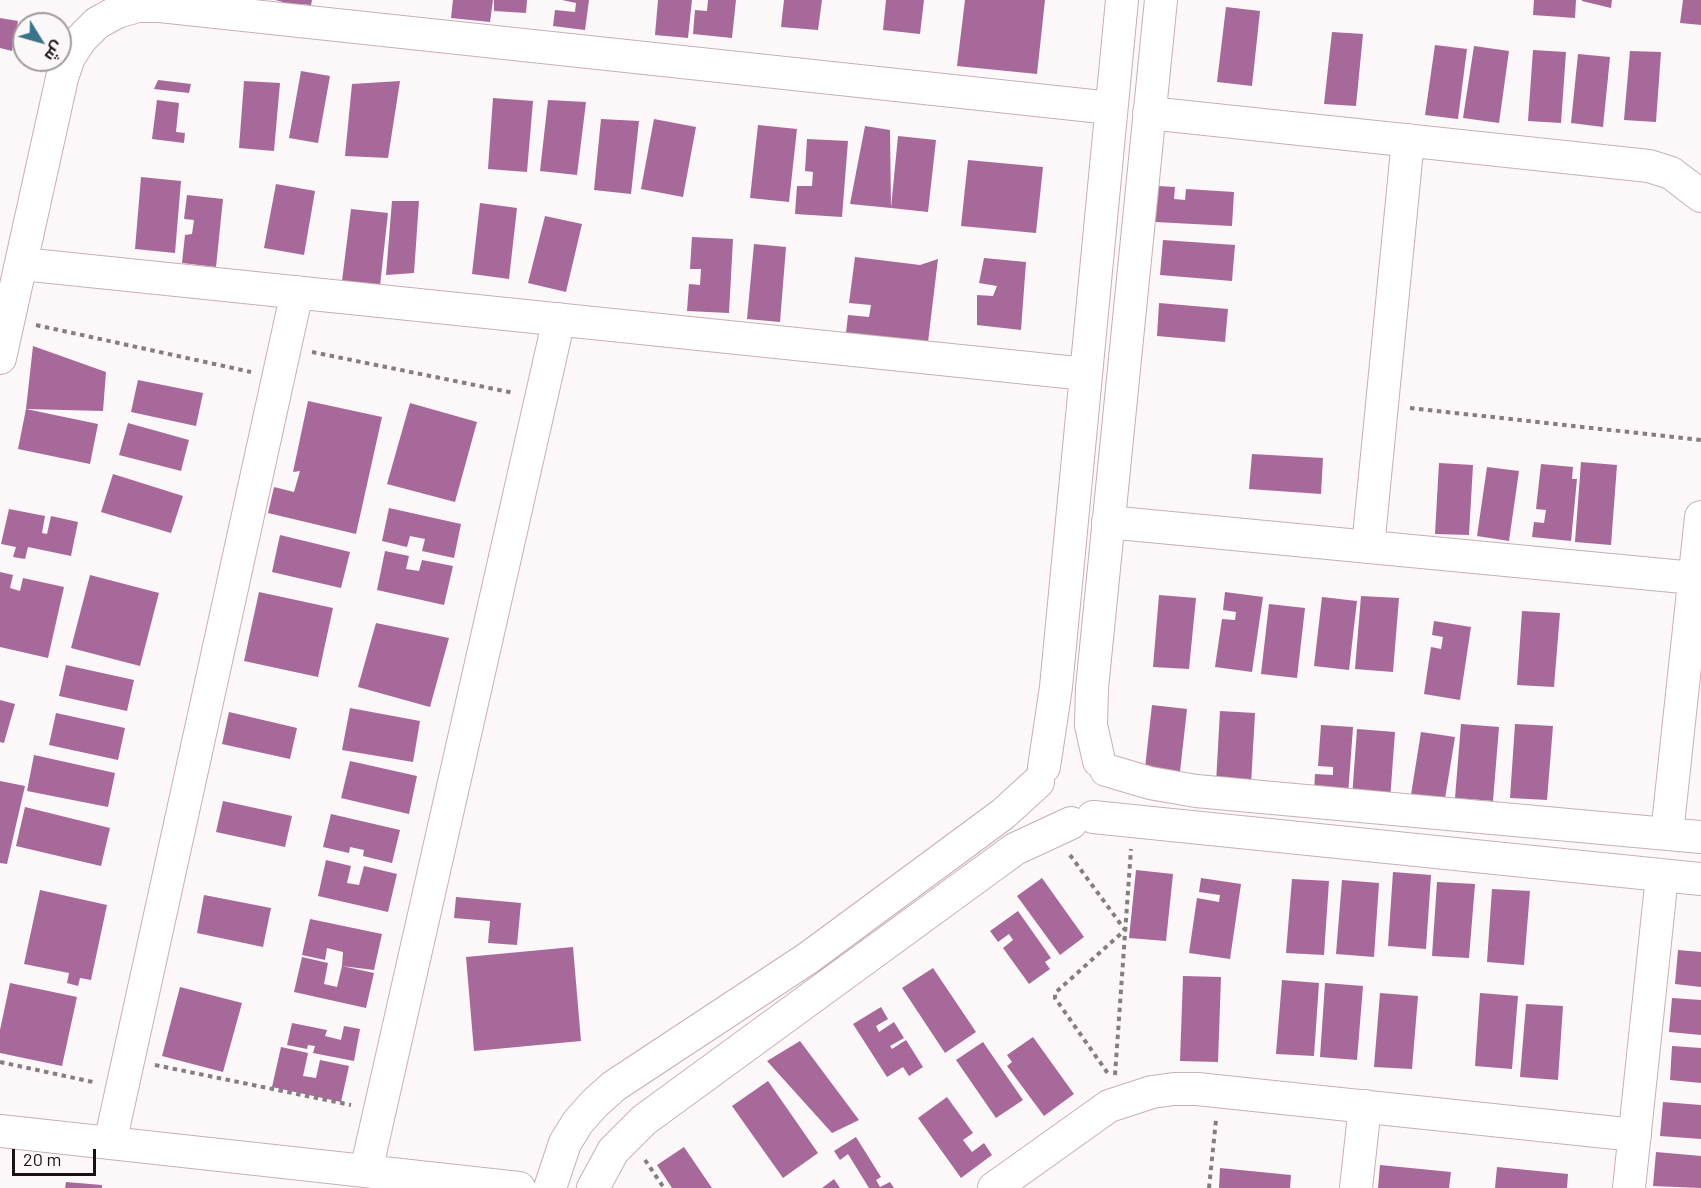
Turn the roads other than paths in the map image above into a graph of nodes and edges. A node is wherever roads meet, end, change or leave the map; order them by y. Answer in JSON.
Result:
{"nodes":[{"id":1,"x":1122,"y":0,"type":"edge"},
{"id":2,"x":1161,"y":0,"type":"edge"},
{"id":3,"x":1111,"y":108,"type":"junction"},
{"id":4,"x":1149,"y":113,"type":"junction"},
{"id":5,"x":1408,"y":140,"type":"junction"},
{"id":6,"x":1701,"y":196,"type":"edge"},
{"id":7,"x":22,"y":264,"type":"junction"},
{"id":8,"x":297,"y":292,"type":"junction"},
{"id":9,"x":559,"y":320,"type":"junction"},
{"id":10,"x":0,"y":358,"type":"edge"},
{"id":11,"x":1086,"y":374,"type":"junction"},
{"id":12,"x":1701,"y":517,"type":"edge"},
{"id":13,"x":1108,"y":522,"type":"junction"},
{"id":14,"x":1368,"y":547,"type":"junction"},
{"id":15,"x":1694,"y":578,"type":"junction"},
{"id":16,"x":1102,"y":765,"type":"junction"},
{"id":17,"x":1041,"y":774,"type":"junction"},
{"id":18,"x":1072,"y":823,"type":"junction"},
{"id":19,"x":1667,"y":834,"type":"junction"},
{"id":20,"x":1701,"y":837,"type":"edge"},
{"id":21,"x":1662,"y":876,"type":"junction"},
{"id":22,"x":1701,"y":879,"type":"edge"},
{"id":23,"x":1365,"y":1106,"type":"junction"},
{"id":24,"x":0,"y":1131,"type":"edge"},
{"id":25,"x":1635,"y":1135,"type":"junction"},
{"id":26,"x":110,"y":1143,"type":"junction"},
{"id":27,"x":366,"y":1171,"type":"junction"},
{"id":28,"x":519,"y":1188,"type":"edge"},
{"id":29,"x":550,"y":1188,"type":"edge"},
{"id":30,"x":593,"y":1188,"type":"edge"},
{"id":31,"x":994,"y":1188,"type":"edge"},
{"id":32,"x":1356,"y":1188,"type":"edge"},
{"id":33,"x":1629,"y":1188,"type":"edge"}],
"edges":[{"from":1,"to":3,"type":"street"},
{"from":2,"to":4,"type":"street"},
{"from":3,"to":7,"type":"street"},
{"from":3,"to":11,"type":"street"},
{"from":4,"to":5,"type":"street"},
{"from":4,"to":13,"type":"street"},
{"from":5,"to":6,"type":"street"},
{"from":5,"to":14,"type":"street"},
{"from":7,"to":8,"type":"street"},
{"from":7,"to":10,"type":"street"},
{"from":8,"to":9,"type":"street"},
{"from":8,"to":26,"type":"street"},
{"from":9,"to":11,"type":"street"},
{"from":9,"to":27,"type":"street"},
{"from":11,"to":17,"type":"street"},
{"from":12,"to":15,"type":"street"},
{"from":13,"to":14,"type":"street"},
{"from":13,"to":16,"type":"street"},
{"from":14,"to":15,"type":"street"},
{"from":15,"to":19,"type":"street"},
{"from":16,"to":17,"type":"street"},
{"from":16,"to":18,"type":"street"},
{"from":16,"to":19,"type":"street"},
{"from":17,"to":18,"type":"street"},
{"from":17,"to":29,"type":"street"},
{"from":18,"to":21,"type":"street"},
{"from":18,"to":30,"type":"street"},
{"from":19,"to":20,"type":"street"},
{"from":21,"to":22,"type":"street"},
{"from":21,"to":25,"type":"street"},
{"from":23,"to":25,"type":"street"},
{"from":23,"to":31,"type":"street"},
{"from":23,"to":32,"type":"street"},
{"from":24,"to":26,"type":"street"},
{"from":25,"to":33,"type":"street"},
{"from":26,"to":27,"type":"street"},
{"from":27,"to":28,"type":"street"}]}
